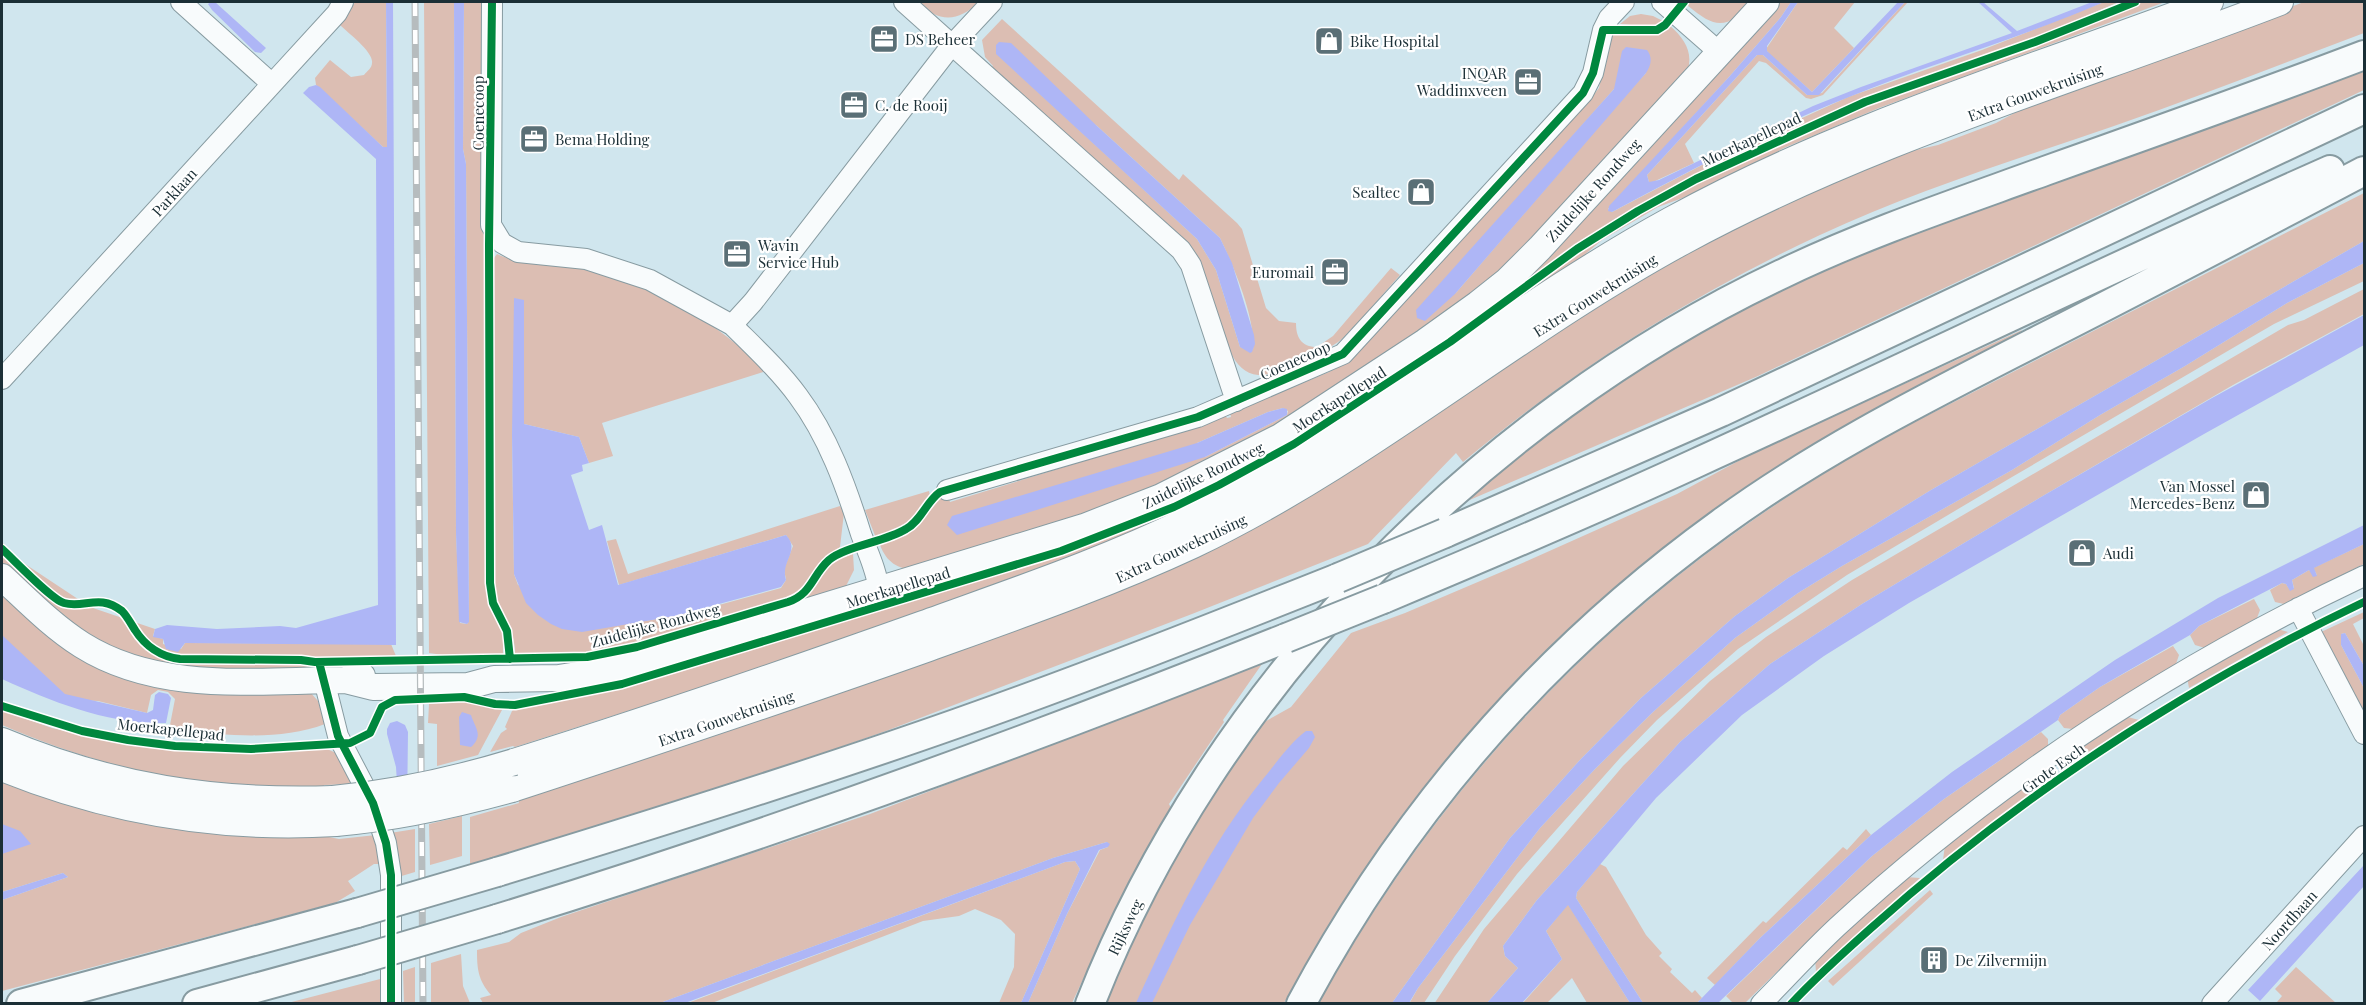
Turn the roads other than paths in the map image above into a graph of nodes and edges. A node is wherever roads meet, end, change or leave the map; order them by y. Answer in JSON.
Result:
{"nodes":[{"id":1,"x":181,"y":2,"type":"edge"},
{"id":2,"x":344,"y":2,"type":"edge"},
{"id":3,"x":492,"y":2,"type":"edge"},
{"id":4,"x":904,"y":2,"type":"edge"},
{"id":5,"x":992,"y":2,"type":"edge"},
{"id":6,"x":1624,"y":2,"type":"edge"},
{"id":7,"x":1662,"y":2,"type":"edge"},
{"id":8,"x":1766,"y":2,"type":"edge"},
{"id":9,"x":2210,"y":2,"type":"edge"},
{"id":10,"x":2280,"y":2,"type":"edge"},
{"id":11,"x":951,"y":46,"type":"junction"},
{"id":12,"x":1719,"y":52,"type":"junction"},
{"id":13,"x":2364,"y":55,"type":"edge"},
{"id":14,"x":272,"y":84,"type":"junction"},
{"id":15,"x":2364,"y":109,"type":"edge"},
{"id":16,"x":2364,"y":155,"type":"edge"},
{"id":17,"x":2364,"y":171,"type":"edge"},
{"id":18,"x":732,"y":325,"type":"junction"},
{"id":19,"x":2,"y":379,"type":"edge"},
{"id":20,"x":1236,"y":401,"type":"junction"},
{"id":21,"x":947,"y":490,"type":"dead end"},
{"id":22,"x":2,"y":576,"type":"edge"},
{"id":23,"x":2364,"y":576,"type":"edge"},
{"id":24,"x":879,"y":591,"type":"junction"},
{"id":25,"x":2298,"y":608,"type":"junction"},
{"id":26,"x":335,"y":680,"type":"junction"},
{"id":27,"x":2364,"y":734,"type":"edge"},
{"id":28,"x":2,"y":741,"type":"edge"},
{"id":29,"x":2,"y":768,"type":"edge"},
{"id":30,"x":334,"y":811,"type":"junction"},
{"id":31,"x":2364,"y":836,"type":"edge"},
{"id":32,"x":21,"y":1004,"type":"edge"},
{"id":33,"x":197,"y":1004,"type":"edge"},
{"id":34,"x":391,"y":1004,"type":"edge"},
{"id":35,"x":1090,"y":1004,"type":"edge"},
{"id":36,"x":1301,"y":1004,"type":"edge"},
{"id":37,"x":1761,"y":1004,"type":"edge"},
{"id":38,"x":2212,"y":1004,"type":"edge"}],
"edges":[{"from":1,"to":14,"type":"street"},
{"from":2,"to":14,"type":"street","name":"Parklaan"},
{"from":3,"to":18,"type":"street","name":"Coenecoop"},
{"from":4,"to":11,"type":"street"},
{"from":5,"to":11,"type":"street"},
{"from":6,"to":20,"type":"street","name":"Coenecoop"},
{"from":7,"to":12,"type":"street"},
{"from":8,"to":12,"type":"main road","name":"Zuidelijke Rondweg"},
{"from":9,"to":30,"type":"main road","name":"Extra Gouwekruising","bridge":true},
{"from":10,"to":30,"type":"main road","name":"Extra Gouwekruising","bridge":true},
{"from":11,"to":18,"type":"street"},
{"from":11,"to":20,"type":"street"},
{"from":12,"to":24,"type":"main road","name":"Zuidelijke Rondweg"},
{"from":13,"to":35,"type":"highway","name":"Rijksweg"},
{"from":14,"to":19,"type":"street","name":"Parklaan"},
{"from":15,"to":32,"type":"highway","bridge":true},
{"from":16,"to":33,"type":"highway","bridge":true},
{"from":17,"to":36,"type":"highway"},
{"from":18,"to":24,"type":"street","name":"Coenecoop"},
{"from":20,"to":21,"type":"street","name":"Coenecoop"},
{"from":22,"to":26,"type":"main road","name":"Zuidelijke Rondweg"},
{"from":23,"to":25,"type":"street","name":"Grote Esch"},
{"from":24,"to":26,"type":"main road","name":"Zuidelijke Rondweg"},
{"from":25,"to":27,"type":"street"},
{"from":25,"to":37,"type":"street","name":"Grote Esch"},
{"from":26,"to":34,"type":"street"},
{"from":28,"to":30,"type":"main road","name":"Extra Gouwekruising"},
{"from":29,"to":30,"type":"main road","name":"Extra Gouwekruising"},
{"from":31,"to":38,"type":"street","name":"Noordbaan"}]}
